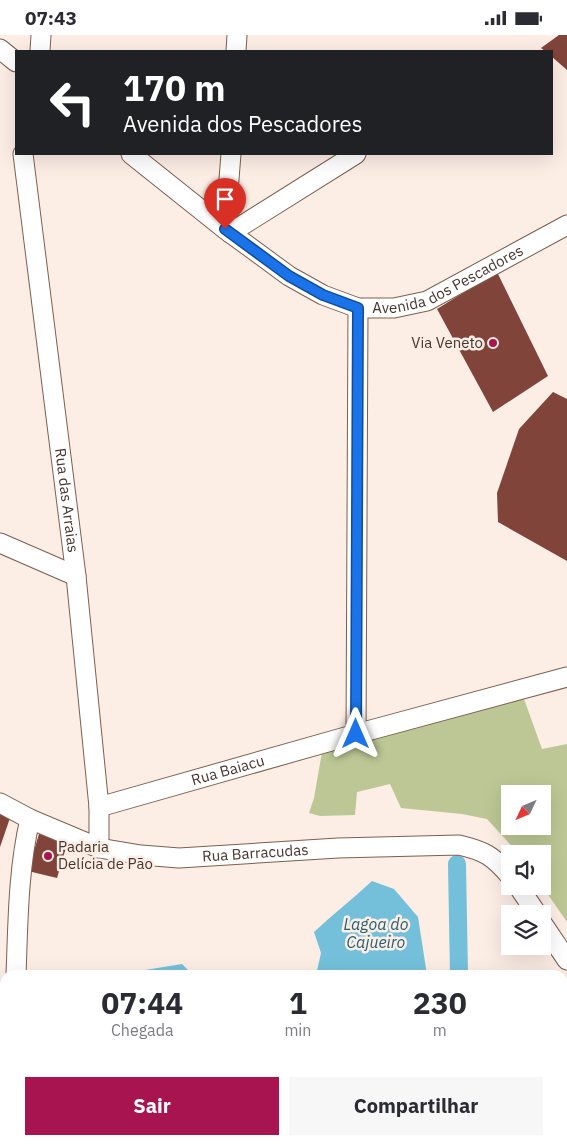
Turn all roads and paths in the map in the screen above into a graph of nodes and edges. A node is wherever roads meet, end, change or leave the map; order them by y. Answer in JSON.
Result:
{"nodes":[{"id":1,"x":41,"y":35,"type":"edge"},
{"id":2,"x":237,"y":35,"type":"edge"},
{"id":3,"x":0,"y":49,"type":"edge"},
{"id":4,"x":40,"y":50,"type":"edge"},
{"id":5,"x":236,"y":50,"type":"edge"},
{"id":6,"x":15,"y":61,"type":"edge"},
{"id":7,"x":24,"y":155,"type":"edge"},
{"id":8,"x":132,"y":155,"type":"edge"},
{"id":9,"x":232,"y":155,"type":"edge"},
{"id":10,"x":354,"y":155,"type":"edge"},
{"id":11,"x":567,"y":225,"type":"edge"},
{"id":12,"x":227,"y":231,"type":"junction"},
{"id":13,"x":358,"y":308,"type":"junction"},
{"id":14,"x":0,"y":543,"type":"edge"},
{"id":15,"x":76,"y":576,"type":"junction"},
{"id":16,"x":567,"y":677,"type":"edge"},
{"id":17,"x":356,"y":734,"type":"junction"},
{"id":18,"x":0,"y":803,"type":"edge"},
{"id":19,"x":99,"y":807,"type":"junction"},
{"id":20,"x":30,"y":819,"type":"junction"},
{"id":21,"x":99,"y":848,"type":"junction"},
{"id":22,"x":501,"y":865,"type":"edge"},
{"id":23,"x":551,"y":936,"type":"edge"},
{"id":24,"x":9,"y":939,"type":"edge"},
{"id":25,"x":567,"y":960,"type":"edge"},
{"id":26,"x":15,"y":970,"type":"edge"}],
"edges":[{"from":1,"to":4,"type":"street"},
{"from":2,"to":5,"type":"street"},
{"from":3,"to":6,"type":"street"},
{"from":7,"to":15,"type":"street","name":"Rua das Arraias"},
{"from":8,"to":12,"type":"street","name":"Avenida dos Pescadores"},
{"from":9,"to":12,"type":"street"},
{"from":10,"to":12,"type":"street"},
{"from":11,"to":13,"type":"street","name":"Avenida dos Pescadores"},
{"from":12,"to":13,"type":"street","name":"Avenida dos Pescadores"},
{"from":13,"to":17,"type":"street"},
{"from":14,"to":15,"type":"street"},
{"from":15,"to":19,"type":"street","name":"Rua das Arraias"},
{"from":16,"to":17,"type":"street","name":"Rua Baiacu"},
{"from":17,"to":19,"type":"street","name":"Rua Baiacu"},
{"from":18,"to":20,"type":"street","name":"Rua Barracudas"},
{"from":19,"to":21,"type":"street","name":"Rua das Arraias"},
{"from":20,"to":21,"type":"street","name":"Rua Barracudas"},
{"from":20,"to":24,"type":"street"},
{"from":21,"to":22,"type":"street","name":"Rua Barracudas"},
{"from":23,"to":25,"type":"street"},
{"from":24,"to":26,"type":"street"}]}
